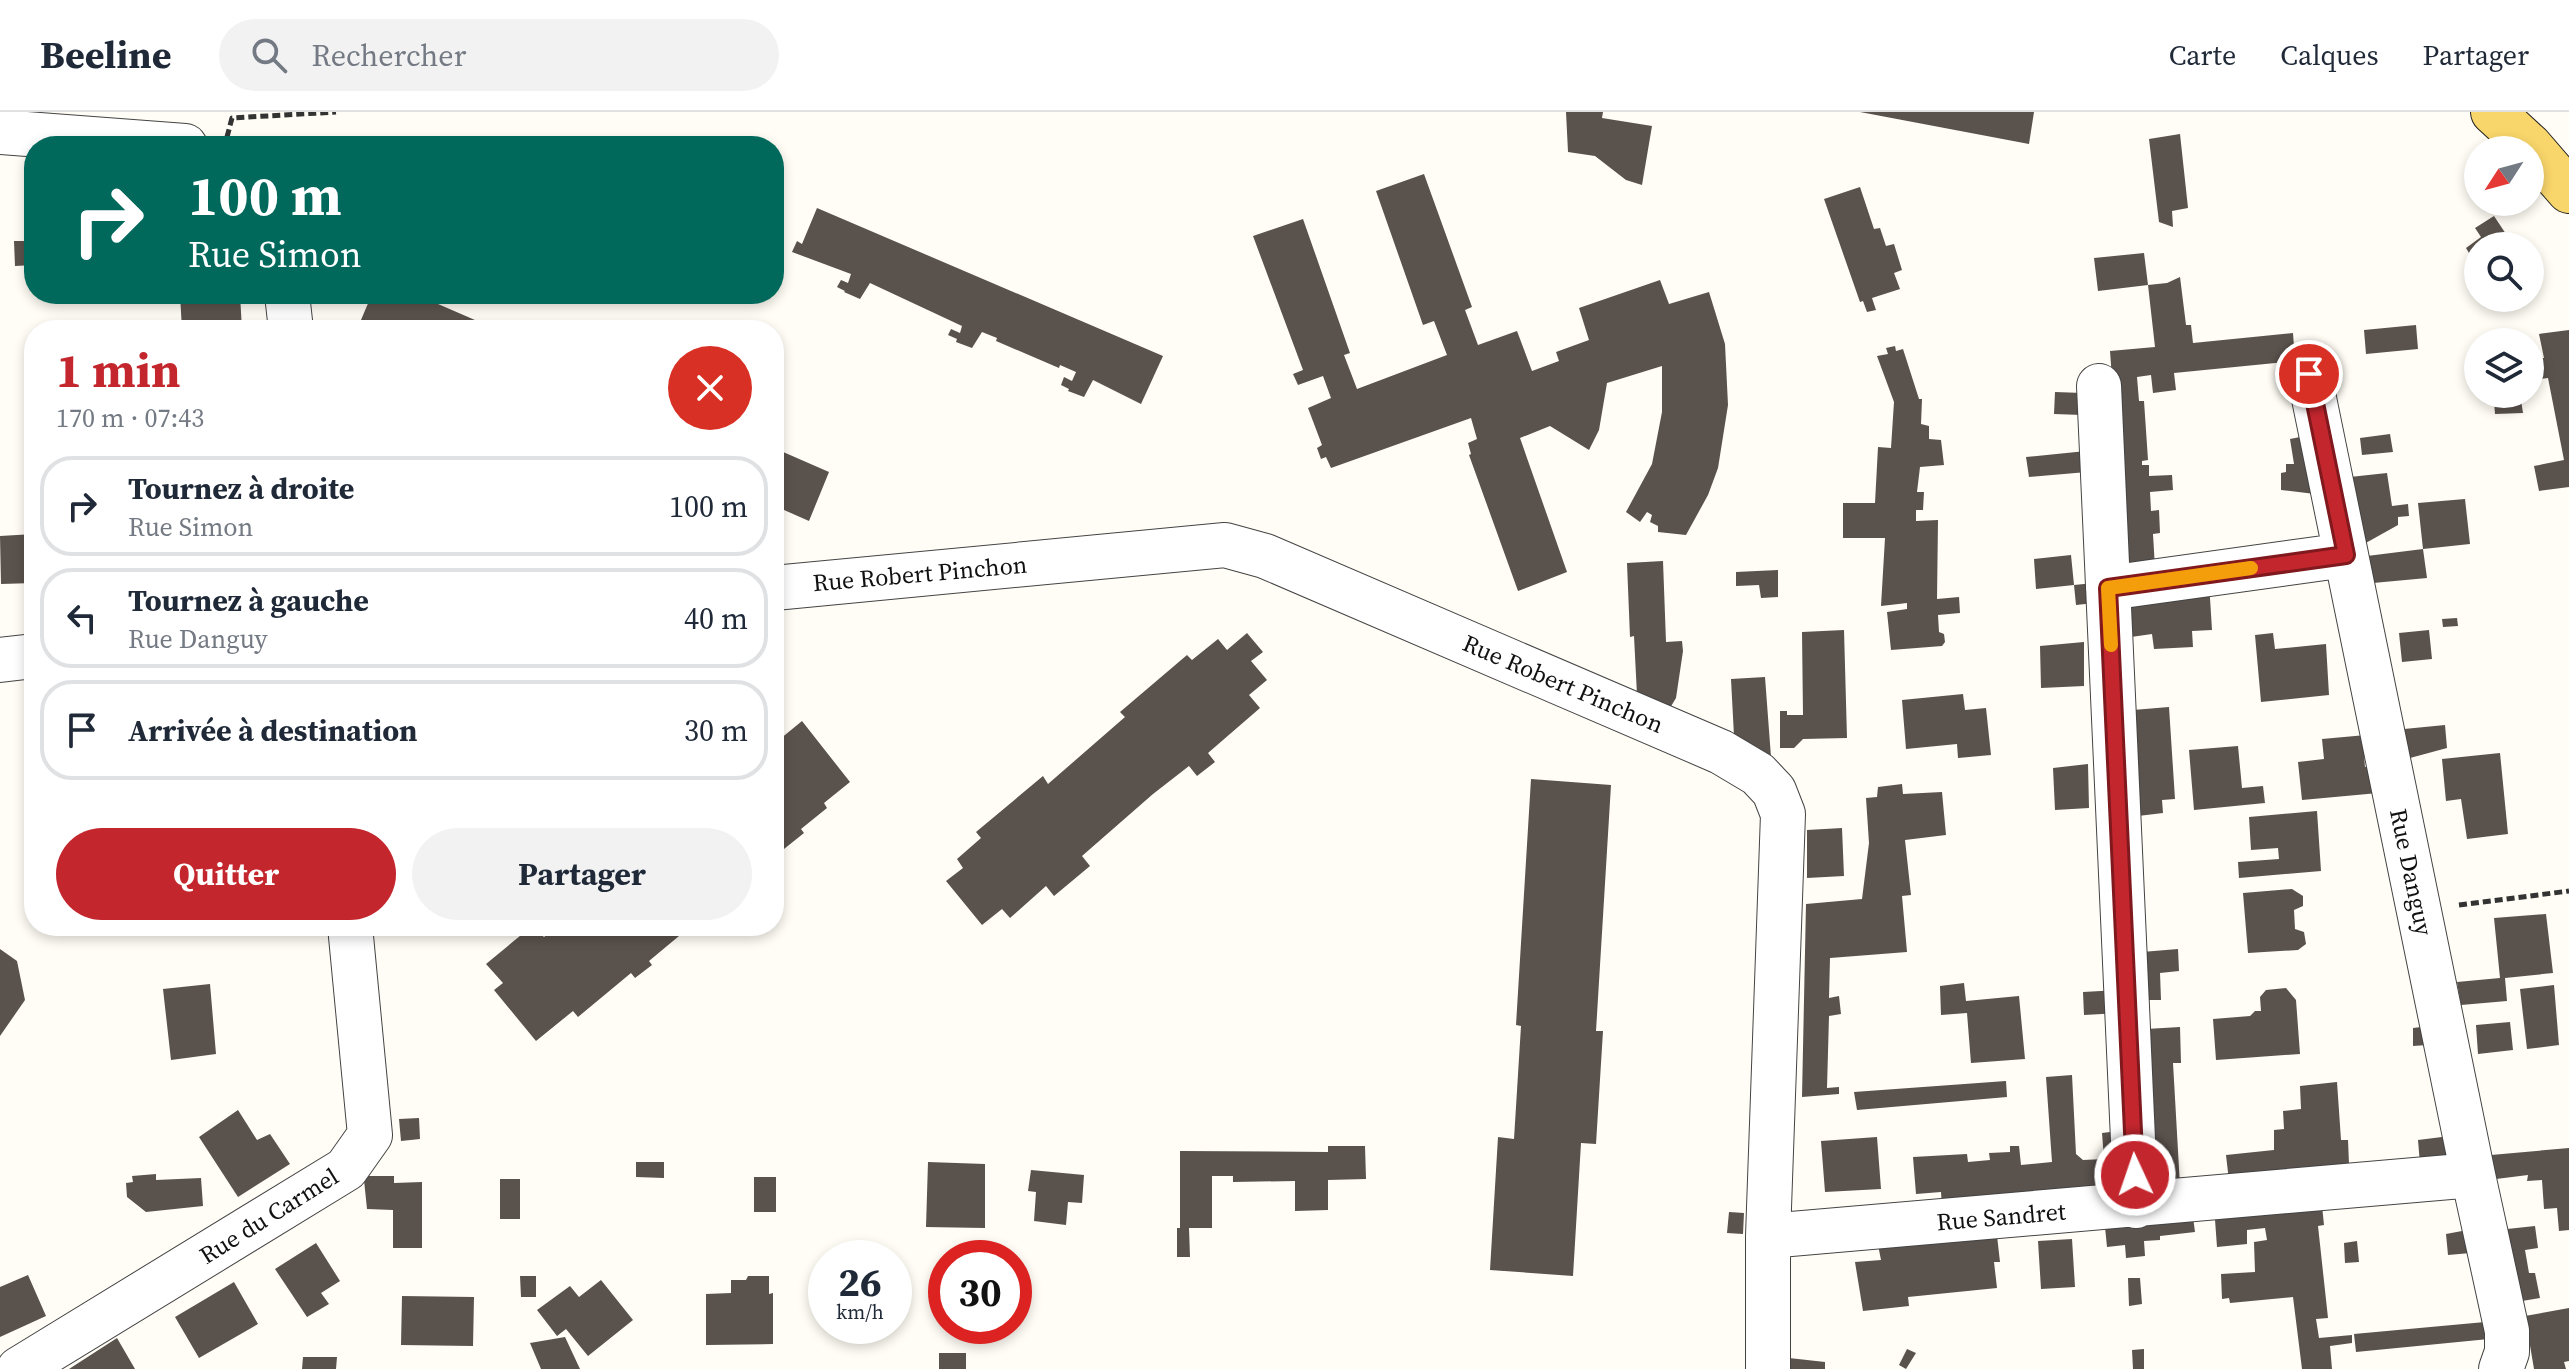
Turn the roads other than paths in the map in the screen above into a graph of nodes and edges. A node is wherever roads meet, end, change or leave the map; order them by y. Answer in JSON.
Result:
{"nodes":[{"id":1,"x":2493,"y":112,"type":"edge"},
{"id":2,"x":0,"y":132,"type":"edge"},
{"id":3,"x":53,"y":136,"type":"edge"},
{"id":4,"x":2569,"y":191,"type":"edge"},
{"id":5,"x":2309,"y":374,"type":"dead end"},
{"id":6,"x":2099,"y":386,"type":"dead end"},
{"id":7,"x":2346,"y":555,"type":"junction"},
{"id":8,"x":784,"y":587,"type":"edge"},
{"id":9,"x":2108,"y":588,"type":"junction"},
{"id":10,"x":24,"y":657,"type":"edge"},
{"id":11,"x":0,"y":660,"type":"edge"},
{"id":12,"x":351,"y":936,"type":"edge"},
{"id":13,"x":2473,"y":1175,"type":"junction"},
{"id":14,"x":2136,"y":1206,"type":"junction"},
{"id":15,"x":1768,"y":1236,"type":"junction"},
{"id":16,"x":19,"y":1369,"type":"edge"},
{"id":17,"x":1768,"y":1369,"type":"edge"},
{"id":18,"x":2501,"y":1369,"type":"edge"}],
"edges":[{"from":1,"to":4,"type":"main road"},
{"from":2,"to":3,"type":"street"},
{"from":5,"to":7,"type":"street","name":"Rue Danguy"},
{"from":6,"to":9,"type":"street"},
{"from":7,"to":9,"type":"street"},
{"from":7,"to":13,"type":"street","name":"Rue Danguy"},
{"from":8,"to":15,"type":"street","name":"Rue Robert Pinchon"},
{"from":9,"to":14,"type":"street"},
{"from":10,"to":11,"type":"street"},
{"from":12,"to":16,"type":"street","name":"Rue du Carmel"},
{"from":13,"to":14,"type":"street","name":"Rue Sandret"},
{"from":13,"to":18,"type":"street","name":"Rue Danguy"},
{"from":14,"to":15,"type":"street","name":"Rue Sandret"},
{"from":15,"to":17,"type":"street","name":"Rue Robert Pinchon"}]}
